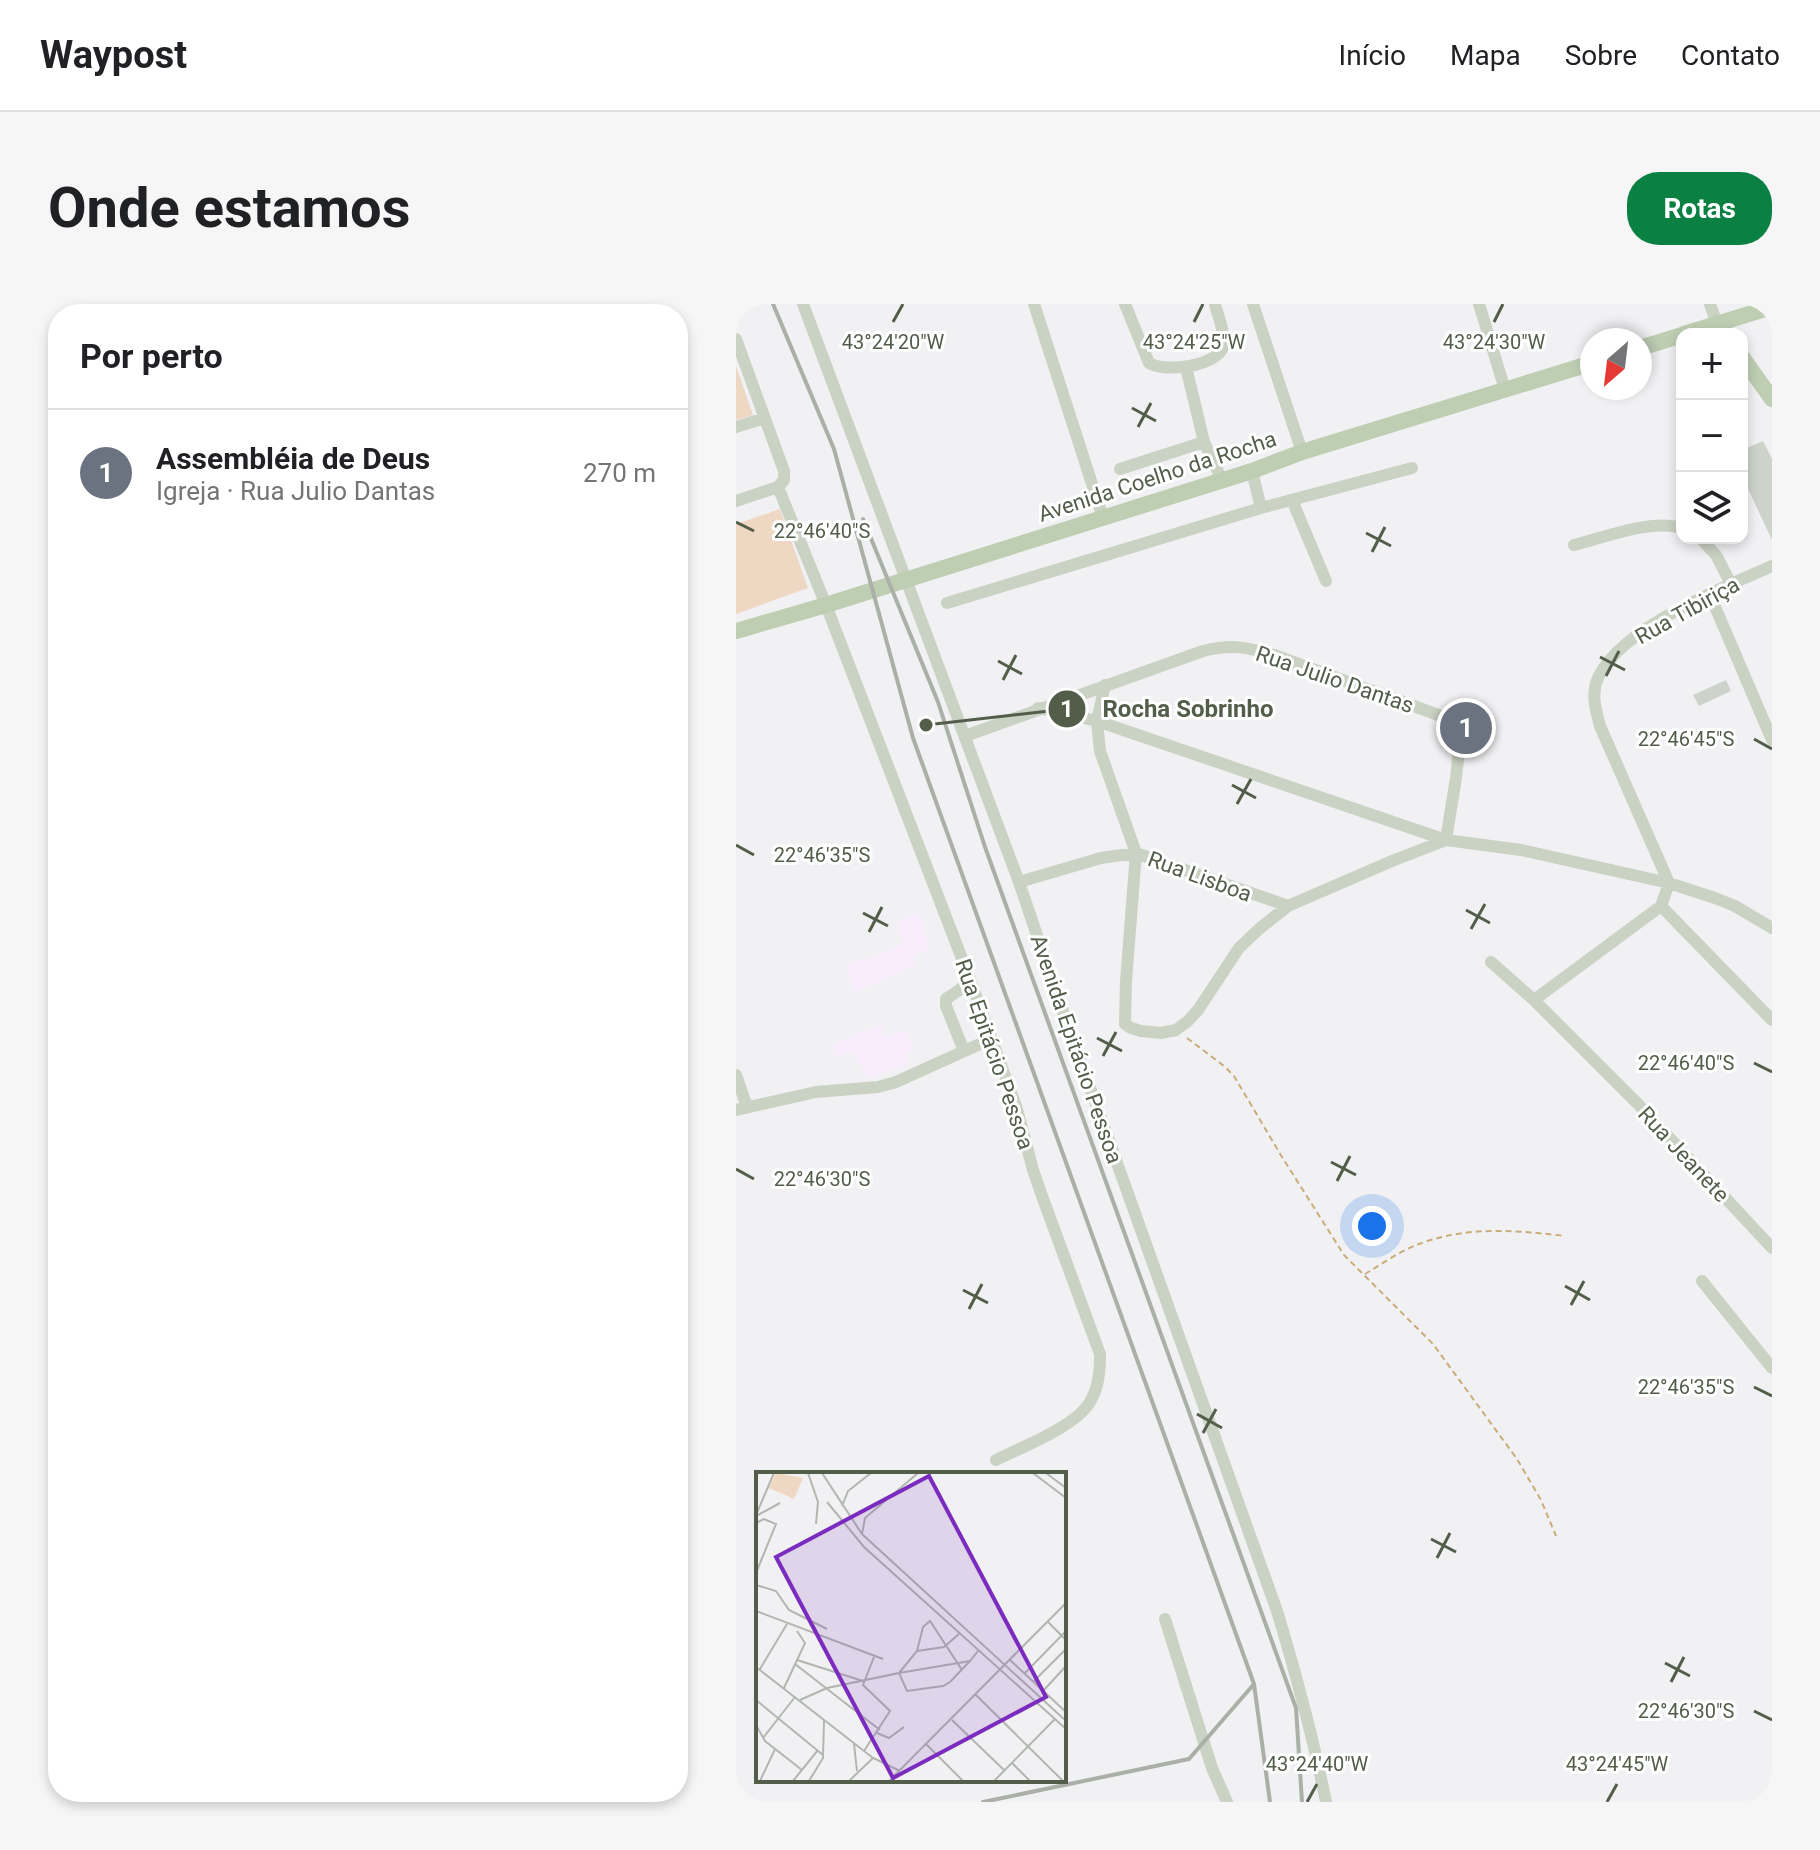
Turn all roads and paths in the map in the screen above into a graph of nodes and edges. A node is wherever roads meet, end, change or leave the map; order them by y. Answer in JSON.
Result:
{"nodes":[{"id":1,"x":803,"y":304,"type":"edge"},
{"id":2,"x":1034,"y":304,"type":"edge"},
{"id":3,"x":1125,"y":304,"type":"edge"},
{"id":4,"x":1215,"y":304,"type":"edge"},
{"id":5,"x":1253,"y":304,"type":"edge"},
{"id":6,"x":1479,"y":304,"type":"edge"},
{"id":7,"x":1710,"y":304,"type":"edge"},
{"id":8,"x":1772,"y":307,"type":"edge"},
{"id":9,"x":1721,"y":328,"type":"edge"},
{"id":10,"x":1723,"y":328,"type":"edge"},
{"id":11,"x":1676,"y":336,"type":"edge"},
{"id":12,"x":736,"y":341,"type":"edge"},
{"id":13,"x":1652,"y":344,"type":"edge"},
{"id":14,"x":1748,"y":365,"type":"edge"},
{"id":15,"x":1186,"y":367,"type":"junction"},
{"id":16,"x":1580,"y":367,"type":"edge"},
{"id":17,"x":1505,"y":390,"type":"junction"},
{"id":18,"x":1772,"y":399,"type":"edge"},
{"id":19,"x":765,"y":418,"type":"junction"},
{"id":20,"x":736,"y":427,"type":"edge"},
{"id":21,"x":1204,"y":442,"type":"junction"},
{"id":22,"x":1302,"y":452,"type":"junction"},
{"id":23,"x":1412,"y":468,"type":"dead end"},
{"id":24,"x":1120,"y":469,"type":"dead end"},
{"id":25,"x":1252,"y":471,"type":"junction"},
{"id":26,"x":1222,"y":480,"type":"junction"},
{"id":27,"x":778,"y":487,"type":"junction"},
{"id":28,"x":1292,"y":500,"type":"junction"},
{"id":29,"x":736,"y":501,"type":"edge"},
{"id":30,"x":1261,"y":508,"type":"junction"},
{"id":31,"x":1103,"y":518,"type":"junction"},
{"id":32,"x":1676,"y":527,"type":"edge"},
{"id":33,"x":1706,"y":544,"type":"edge"},
{"id":34,"x":1574,"y":545,"type":"dead end"},
{"id":35,"x":1772,"y":566,"type":"edge"},
{"id":36,"x":907,"y":579,"type":"junction"},
{"id":37,"x":1326,"y":581,"type":"dead end"},
{"id":38,"x":1731,"y":584,"type":"junction"},
{"id":39,"x":1710,"y":595,"type":"junction"},
{"id":40,"x":947,"y":603,"type":"dead end"},
{"id":41,"x":826,"y":605,"type":"junction"},
{"id":42,"x":736,"y":631,"type":"edge"},
{"id":43,"x":1105,"y":685,"type":"junction"},
{"id":44,"x":1038,"y":708,"type":"junction"},
{"id":45,"x":1097,"y":721,"type":"junction"},
{"id":46,"x":965,"y":736,"type":"junction"},
{"id":47,"x":1772,"y":740,"type":"edge"},
{"id":48,"x":1446,"y":840,"type":"junction"},
{"id":49,"x":1136,"y":853,"type":"junction"},
{"id":50,"x":1019,"y":882,"type":"junction"},
{"id":51,"x":1669,"y":883,"type":"junction"},
{"id":52,"x":1288,"y":906,"type":"junction"},
{"id":53,"x":1661,"y":906,"type":"junction"},
{"id":54,"x":1772,"y":928,"type":"edge"},
{"id":55,"x":1491,"y":962,"type":"dead end"},
{"id":56,"x":971,"y":982,"type":"junction"},
{"id":57,"x":1534,"y":1000,"type":"junction"},
{"id":58,"x":1772,"y":1020,"type":"edge"},
{"id":59,"x":1176,"y":1030,"type":"junction"},
{"id":60,"x":991,"y":1039,"type":"junction"},
{"id":61,"x":964,"y":1051,"type":"junction"},
{"id":62,"x":736,"y":1075,"type":"edge"},
{"id":63,"x":741,"y":1109,"type":"edge"},
{"id":64,"x":1565,"y":1236,"type":"dead end"},
{"id":65,"x":1772,"y":1248,"type":"edge"},
{"id":66,"x":1364,"y":1275,"type":"junction"},
{"id":67,"x":1702,"y":1281,"type":"dead end"},
{"id":68,"x":1772,"y":1368,"type":"edge"},
{"id":69,"x":996,"y":1460,"type":"dead end"},
{"id":70,"x":1556,"y":1536,"type":"dead end"},
{"id":71,"x":1165,"y":1619,"type":"dead end"},
{"id":72,"x":1227,"y":1802,"type":"edge"},
{"id":73,"x":1326,"y":1802,"type":"edge"}],
"edges":[{"from":1,"to":36,"type":"street","name":"Avenida Epitácio Pessoa"},
{"from":2,"to":31,"type":"street"},
{"from":3,"to":15,"type":"street"},
{"from":4,"to":15,"type":"street"},
{"from":5,"to":22,"type":"street"},
{"from":6,"to":17,"type":"street"},
{"from":7,"to":9,"type":"street"},
{"from":8,"to":10,"type":"main road"},
{"from":11,"to":13,"type":"main road"},
{"from":12,"to":19,"type":"street"},
{"from":14,"to":18,"type":"main road"},
{"from":15,"to":21,"type":"street"},
{"from":16,"to":17,"type":"main road","name":"Avenida Coelho da Rocha"},
{"from":17,"to":22,"type":"main road","name":"Avenida Coelho da Rocha"},
{"from":19,"to":20,"type":"street"},
{"from":19,"to":27,"type":"street"},
{"from":21,"to":24,"type":"street"},
{"from":21,"to":26,"type":"street"},
{"from":22,"to":25,"type":"main road","name":"Avenida Coelho da Rocha"},
{"from":23,"to":28,"type":"street"},
{"from":25,"to":26,"type":"main road","name":"Avenida Coelho da Rocha"},
{"from":25,"to":30,"type":"street"},
{"from":26,"to":31,"type":"main road","name":"Avenida Coelho da Rocha"},
{"from":27,"to":29,"type":"street"},
{"from":27,"to":41,"type":"street","name":"Rua Epitácio Pessoa"},
{"from":28,"to":30,"type":"street"},
{"from":28,"to":37,"type":"street"},
{"from":30,"to":40,"type":"street"},
{"from":31,"to":36,"type":"main road","name":"Avenida Coelho da Rocha"},
{"from":32,"to":34,"type":"street"},
{"from":33,"to":38,"type":"street"},
{"from":35,"to":38,"type":"street","name":"Rua Tibiriça"},
{"from":36,"to":41,"type":"main road","name":"Avenida Coelho da Rocha"},
{"from":36,"to":46,"type":"street","name":"Avenida Epitácio Pessoa"},
{"from":38,"to":39,"type":"street","name":"Rua Tibiriça"},
{"from":39,"to":47,"type":"street"},
{"from":39,"to":51,"type":"street","name":"Rua Tibiriça"},
{"from":41,"to":42,"type":"main road","name":"Avenida Coelho da Rocha"},
{"from":41,"to":56,"type":"street","name":"Rua Epitácio Pessoa"},
{"from":43,"to":44,"type":"street","name":"Rua Julio Dantas"},
{"from":43,"to":45,"type":"street"},
{"from":43,"to":48,"type":"street","name":"Rua Julio Dantas"},
{"from":44,"to":45,"type":"street"},
{"from":44,"to":46,"type":"street","name":"Rua Julio Dantas"},
{"from":45,"to":48,"type":"street"},
{"from":45,"to":49,"type":"street"},
{"from":46,"to":50,"type":"street","name":"Avenida Epitácio Pessoa"},
{"from":48,"to":51,"type":"street"},
{"from":48,"to":52,"type":"street"},
{"from":49,"to":50,"type":"street","name":"Rua Lisboa"},
{"from":49,"to":52,"type":"street","name":"Rua Lisboa"},
{"from":49,"to":59,"type":"street"},
{"from":50,"to":73,"type":"street","name":"Avenida Epitácio Pessoa"},
{"from":51,"to":53,"type":"street"},
{"from":51,"to":54,"type":"street"},
{"from":52,"to":59,"type":"street"},
{"from":53,"to":57,"type":"street"},
{"from":53,"to":58,"type":"street"},
{"from":55,"to":57,"type":"street","name":"Rua Jeanete"},
{"from":56,"to":60,"type":"street","name":"Rua Epitácio Pessoa"},
{"from":56,"to":61,"type":"street"},
{"from":57,"to":65,"type":"street","name":"Rua Jeanete"},
{"from":59,"to":66,"type":"path"},
{"from":60,"to":61,"type":"street"},
{"from":60,"to":69,"type":"street","name":"Rua Epitácio Pessoa"},
{"from":61,"to":63,"type":"street"},
{"from":62,"to":63,"type":"street"},
{"from":64,"to":66,"type":"path"},
{"from":66,"to":70,"type":"path"},
{"from":67,"to":68,"type":"street"},
{"from":71,"to":72,"type":"street"}]}
